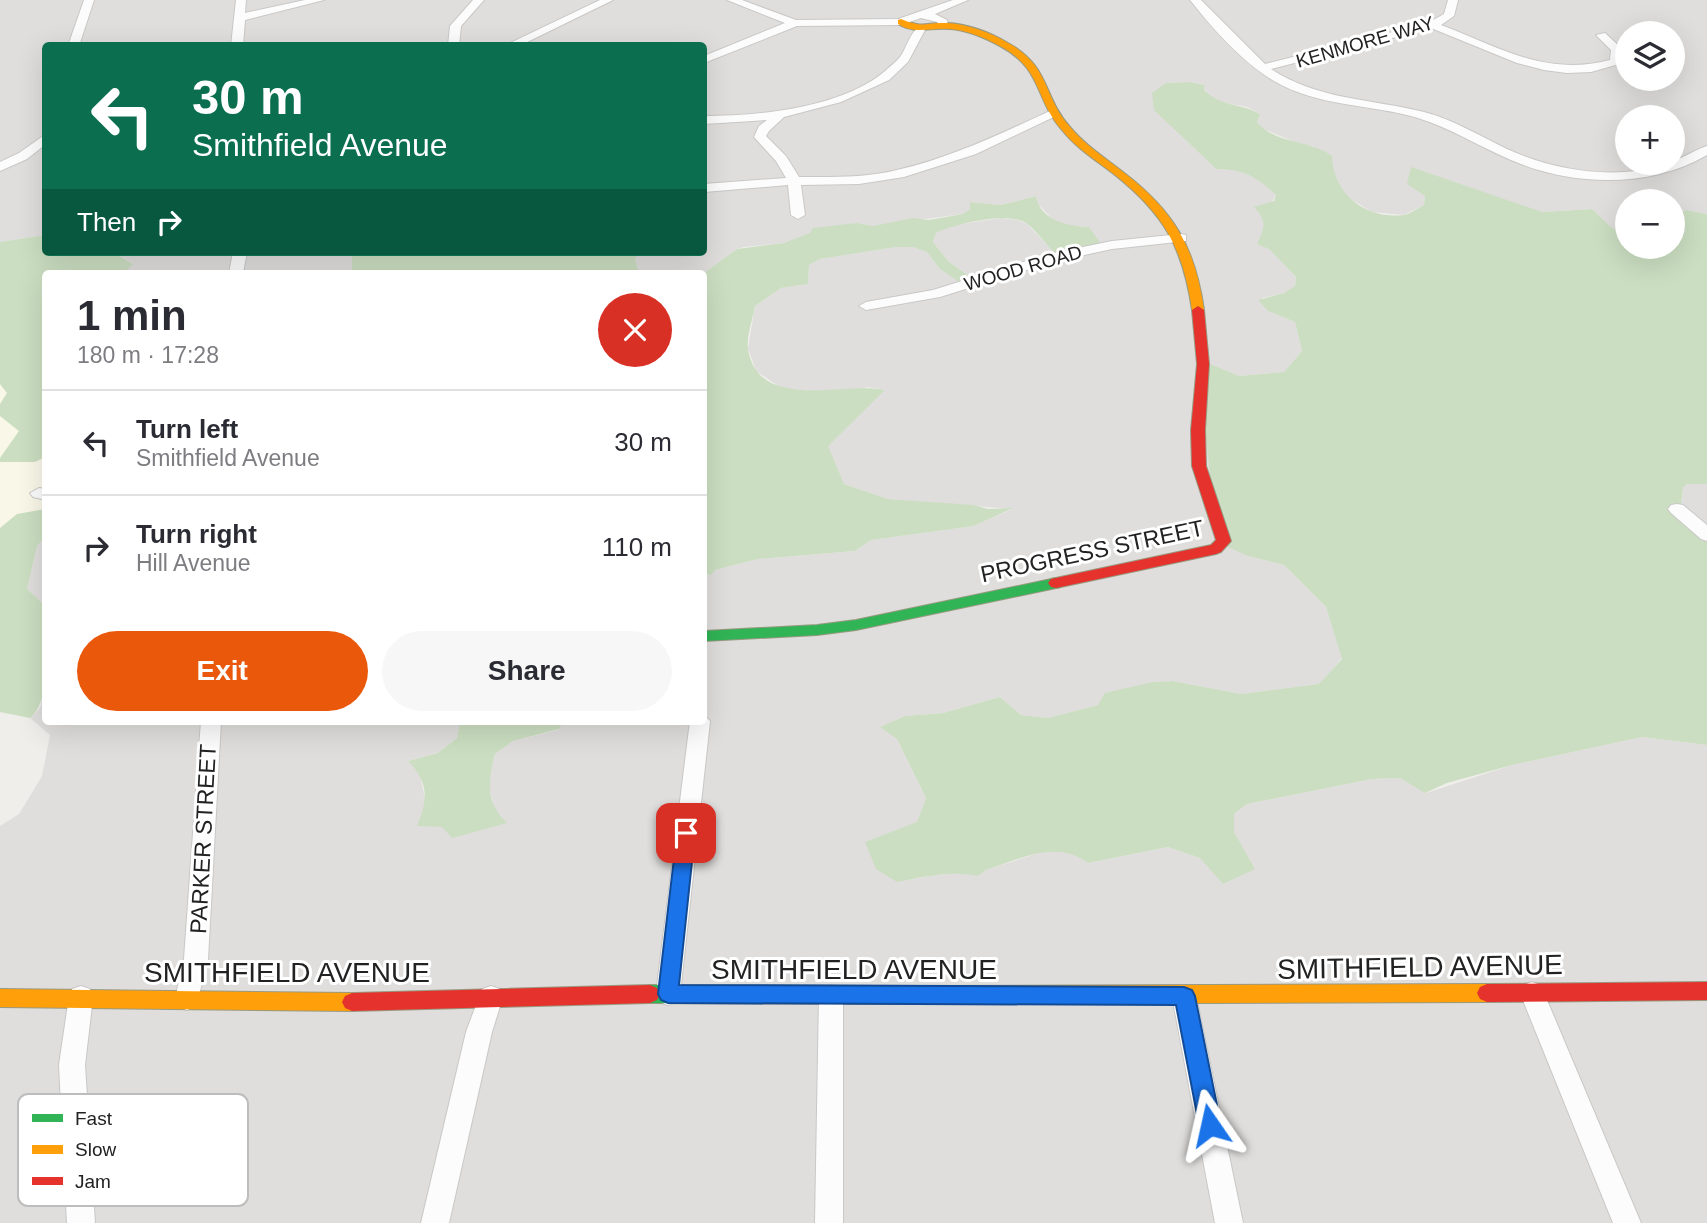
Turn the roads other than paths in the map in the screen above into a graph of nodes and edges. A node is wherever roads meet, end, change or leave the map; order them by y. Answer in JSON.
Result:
{"nodes":[{"id":1,"x":89,"y":0,"type":"edge"},
{"id":2,"x":241,"y":0,"type":"edge"},
{"id":3,"x":319,"y":0,"type":"edge"},
{"id":4,"x":479,"y":0,"type":"edge"},
{"id":5,"x":608,"y":0,"type":"edge"},
{"id":6,"x":732,"y":0,"type":"edge"},
{"id":7,"x":963,"y":0,"type":"edge"},
{"id":8,"x":1195,"y":0,"type":"edge"},
{"id":9,"x":1453,"y":0,"type":"edge"},
{"id":10,"x":912,"y":4,"type":"dead end"},
{"id":11,"x":759,"y":12,"type":"junction"},
{"id":12,"x":238,"y":18,"type":"junction"},
{"id":13,"x":921,"y":20,"type":"junction"},
{"id":14,"x":901,"y":22,"type":"joint"},
{"id":15,"x":795,"y":23,"type":"junction"},
{"id":16,"x":1432,"y":25,"type":"junction"},
{"id":17,"x":764,"y":34,"type":"junction"},
{"id":18,"x":1601,"y":35,"type":"dead end"},
{"id":19,"x":74,"y":42,"type":"edge"},
{"id":20,"x":237,"y":42,"type":"edge"},
{"id":21,"x":452,"y":42,"type":"edge"},
{"id":22,"x":518,"y":42,"type":"edge"},
{"id":23,"x":707,"y":59,"type":"edge"},
{"id":24,"x":1263,"y":68,"type":"junction"},
{"id":25,"x":1054,"y":114,"type":"junction"},
{"id":26,"x":779,"y":116,"type":"junction"},
{"id":27,"x":707,"y":120,"type":"edge"},
{"id":28,"x":727,"y":122,"type":"junction"},
{"id":29,"x":760,"y":137,"type":"junction"},
{"id":30,"x":42,"y":141,"type":"edge"},
{"id":31,"x":1707,"y":150,"type":"edge"},
{"id":32,"x":0,"y":167,"type":"edge"},
{"id":33,"x":795,"y":181,"type":"junction"},
{"id":34,"x":707,"y":188,"type":"edge"},
{"id":35,"x":798,"y":215,"type":"dead end"},
{"id":36,"x":1181,"y":238,"type":"junction"},
{"id":37,"x":866,"y":306,"type":"dead end"},
{"id":38,"x":1677,"y":509,"type":"dead end"},
{"id":39,"x":1707,"y":535,"type":"edge"},
{"id":40,"x":707,"y":636,"type":"edge"},
{"id":41,"x":211,"y":725,"type":"edge"},
{"id":42,"x":700,"y":725,"type":"edge"},
{"id":43,"x":1707,"y":991,"type":"edge"},
{"id":44,"x":1532,"y":993,"type":"junction"},
{"id":45,"x":668,"y":994,"type":"junction"},
{"id":46,"x":831,"y":996,"type":"junction"},
{"id":47,"x":1184,"y":996,"type":"junction"},
{"id":48,"x":81,"y":997,"type":"junction"},
{"id":49,"x":491,"y":997,"type":"junction"},
{"id":50,"x":0,"y":999,"type":"edge"},
{"id":51,"x":187,"y":999,"type":"junction"},
{"id":52,"x":74,"y":1094,"type":"edge"},
{"id":53,"x":435,"y":1223,"type":"edge"},
{"id":54,"x":829,"y":1223,"type":"edge"},
{"id":55,"x":1229,"y":1223,"type":"edge"},
{"id":56,"x":1626,"y":1223,"type":"edge"}],
"edges":[{"from":1,"to":19,"type":"street"},
{"from":2,"to":12,"type":"street"},
{"from":3,"to":12,"type":"street"},
{"from":4,"to":21,"type":"street"},
{"from":5,"to":22,"type":"street"},
{"from":6,"to":11,"type":"street"},
{"from":7,"to":13,"type":"street"},
{"from":8,"to":24,"type":"street"},
{"from":9,"to":16,"type":"street","name":"KENMORE WAY"},
{"from":10,"to":13,"type":"street"},
{"from":11,"to":15,"type":"street"},
{"from":11,"to":17,"type":"street"},
{"from":12,"to":20,"type":"street"},
{"from":13,"to":14,"type":"street"},
{"from":13,"to":25,"type":"street","name":"PROGRESS STREET"},
{"from":13,"to":26,"type":"street"},
{"from":14,"to":15,"type":"street"},
{"from":15,"to":17,"type":"street"},
{"from":16,"to":18,"type":"street"},
{"from":16,"to":24,"type":"street","name":"KENMORE WAY"},
{"from":17,"to":23,"type":"street"},
{"from":24,"to":31,"type":"street"},
{"from":25,"to":33,"type":"street"},
{"from":25,"to":36,"type":"street","name":"PROGRESS STREET"},
{"from":26,"to":28,"type":"street"},
{"from":26,"to":29,"type":"street"},
{"from":27,"to":28,"type":"street"},
{"from":28,"to":29,"type":"street"},
{"from":29,"to":33,"type":"street"},
{"from":30,"to":32,"type":"street"},
{"from":33,"to":34,"type":"street"},
{"from":33,"to":35,"type":"street"},
{"from":36,"to":37,"type":"street","name":"WOOD ROAD"},
{"from":36,"to":40,"type":"street","name":"PROGRESS STREET"},
{"from":38,"to":39,"type":"street"},
{"from":41,"to":51,"type":"street","name":"PARKER STREET"},
{"from":42,"to":45,"type":"street"},
{"from":43,"to":44,"type":"street","name":"SMITHFIELD AVENUE"},
{"from":44,"to":47,"type":"street","name":"SMITHFIELD AVENUE"},
{"from":44,"to":56,"type":"street"},
{"from":45,"to":46,"type":"street","name":"SMITHFIELD AVENUE"},
{"from":45,"to":49,"type":"street","name":"SMITHFIELD AVENUE"},
{"from":46,"to":47,"type":"street","name":"SMITHFIELD AVENUE"},
{"from":46,"to":54,"type":"street"},
{"from":47,"to":55,"type":"street"},
{"from":48,"to":50,"type":"street","name":"SMITHFIELD AVENUE"},
{"from":48,"to":51,"type":"street","name":"SMITHFIELD AVENUE"},
{"from":48,"to":52,"type":"street"},
{"from":49,"to":51,"type":"street","name":"SMITHFIELD AVENUE"},
{"from":49,"to":53,"type":"street"}]}
